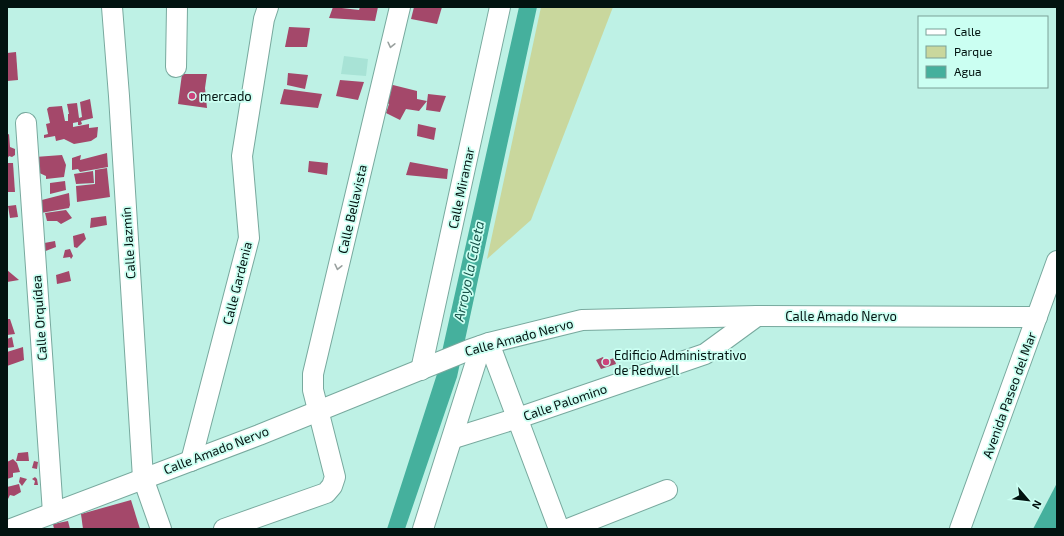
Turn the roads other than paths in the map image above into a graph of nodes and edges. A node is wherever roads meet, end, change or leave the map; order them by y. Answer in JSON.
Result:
{"nodes":[{"id":1,"x":112,"y":7,"type":"edge"},
{"id":2,"x":177,"y":7,"type":"edge"},
{"id":3,"x":268,"y":7,"type":"edge"},
{"id":4,"x":400,"y":7,"type":"edge"},
{"id":5,"x":500,"y":7,"type":"edge"},
{"id":6,"x":176,"y":67,"type":"dead end"},
{"id":7,"x":26,"y":123,"type":"dead end"},
{"id":8,"x":1057,"y":261,"type":"edge"},
{"id":9,"x":757,"y":316,"type":"junction"},
{"id":10,"x":1037,"y":317,"type":"junction"},
{"id":11,"x":480,"y":346,"type":"junction"},
{"id":12,"x":429,"y":366,"type":"junction"},
{"id":13,"x":318,"y":411,"type":"junction"},
{"id":14,"x":518,"y":418,"type":"junction"},
{"id":15,"x":454,"y":438,"type":"junction"},
{"id":16,"x":191,"y":461,"type":"junction"},
{"id":17,"x":143,"y":478,"type":"junction"},
{"id":18,"x":667,"y":490,"type":"dead end"},
{"id":19,"x":53,"y":513,"type":"junction"},
{"id":20,"x":11,"y":529,"type":"edge"},
{"id":21,"x":161,"y":529,"type":"edge"},
{"id":22,"x":224,"y":529,"type":"edge"},
{"id":23,"x":423,"y":529,"type":"edge"},
{"id":24,"x":559,"y":529,"type":"edge"},
{"id":25,"x":568,"y":529,"type":"edge"},
{"id":26,"x":960,"y":529,"type":"edge"}],
"edges":[{"from":1,"to":17,"type":"street","name":"Calle Jazmín"},
{"from":2,"to":6,"type":"street"},
{"from":3,"to":16,"type":"street","name":"Calle Gardenia"},
{"from":4,"to":13,"type":"street","name":"Calle Bellavista","one_way":true},
{"from":5,"to":12,"type":"street","name":"Calle Miramar"},
{"from":7,"to":19,"type":"street","name":"Calle Orquídea"},
{"from":8,"to":10,"type":"street","name":"Avenida Paseo del Mar"},
{"from":9,"to":10,"type":"street","name":"Calle Amado Nervo"},
{"from":9,"to":11,"type":"street","name":"Calle Amado Nervo"},
{"from":9,"to":14,"type":"street","name":"Calle Palomino"},
{"from":10,"to":26,"type":"street","name":"Avenida Paseo del Mar"},
{"from":11,"to":12,"type":"street","name":"Calle Amado Nervo"},
{"from":11,"to":14,"type":"street"},
{"from":11,"to":15,"type":"street"},
{"from":12,"to":13,"type":"street","name":"Calle Amado Nervo"},
{"from":13,"to":16,"type":"street","name":"Calle Amado Nervo"},
{"from":13,"to":22,"type":"street","name":"Calle Bellavista"},
{"from":14,"to":15,"type":"street","name":"Calle Palomino"},
{"from":14,"to":24,"type":"street"},
{"from":15,"to":23,"type":"street"},
{"from":16,"to":17,"type":"street","name":"Calle Amado Nervo"},
{"from":17,"to":19,"type":"street","name":"Calle Amado Nervo"},
{"from":17,"to":21,"type":"street","name":"Calle Jazmín"},
{"from":18,"to":25,"type":"street"},
{"from":19,"to":20,"type":"street","name":"Calle Amado Nervo"}]}
